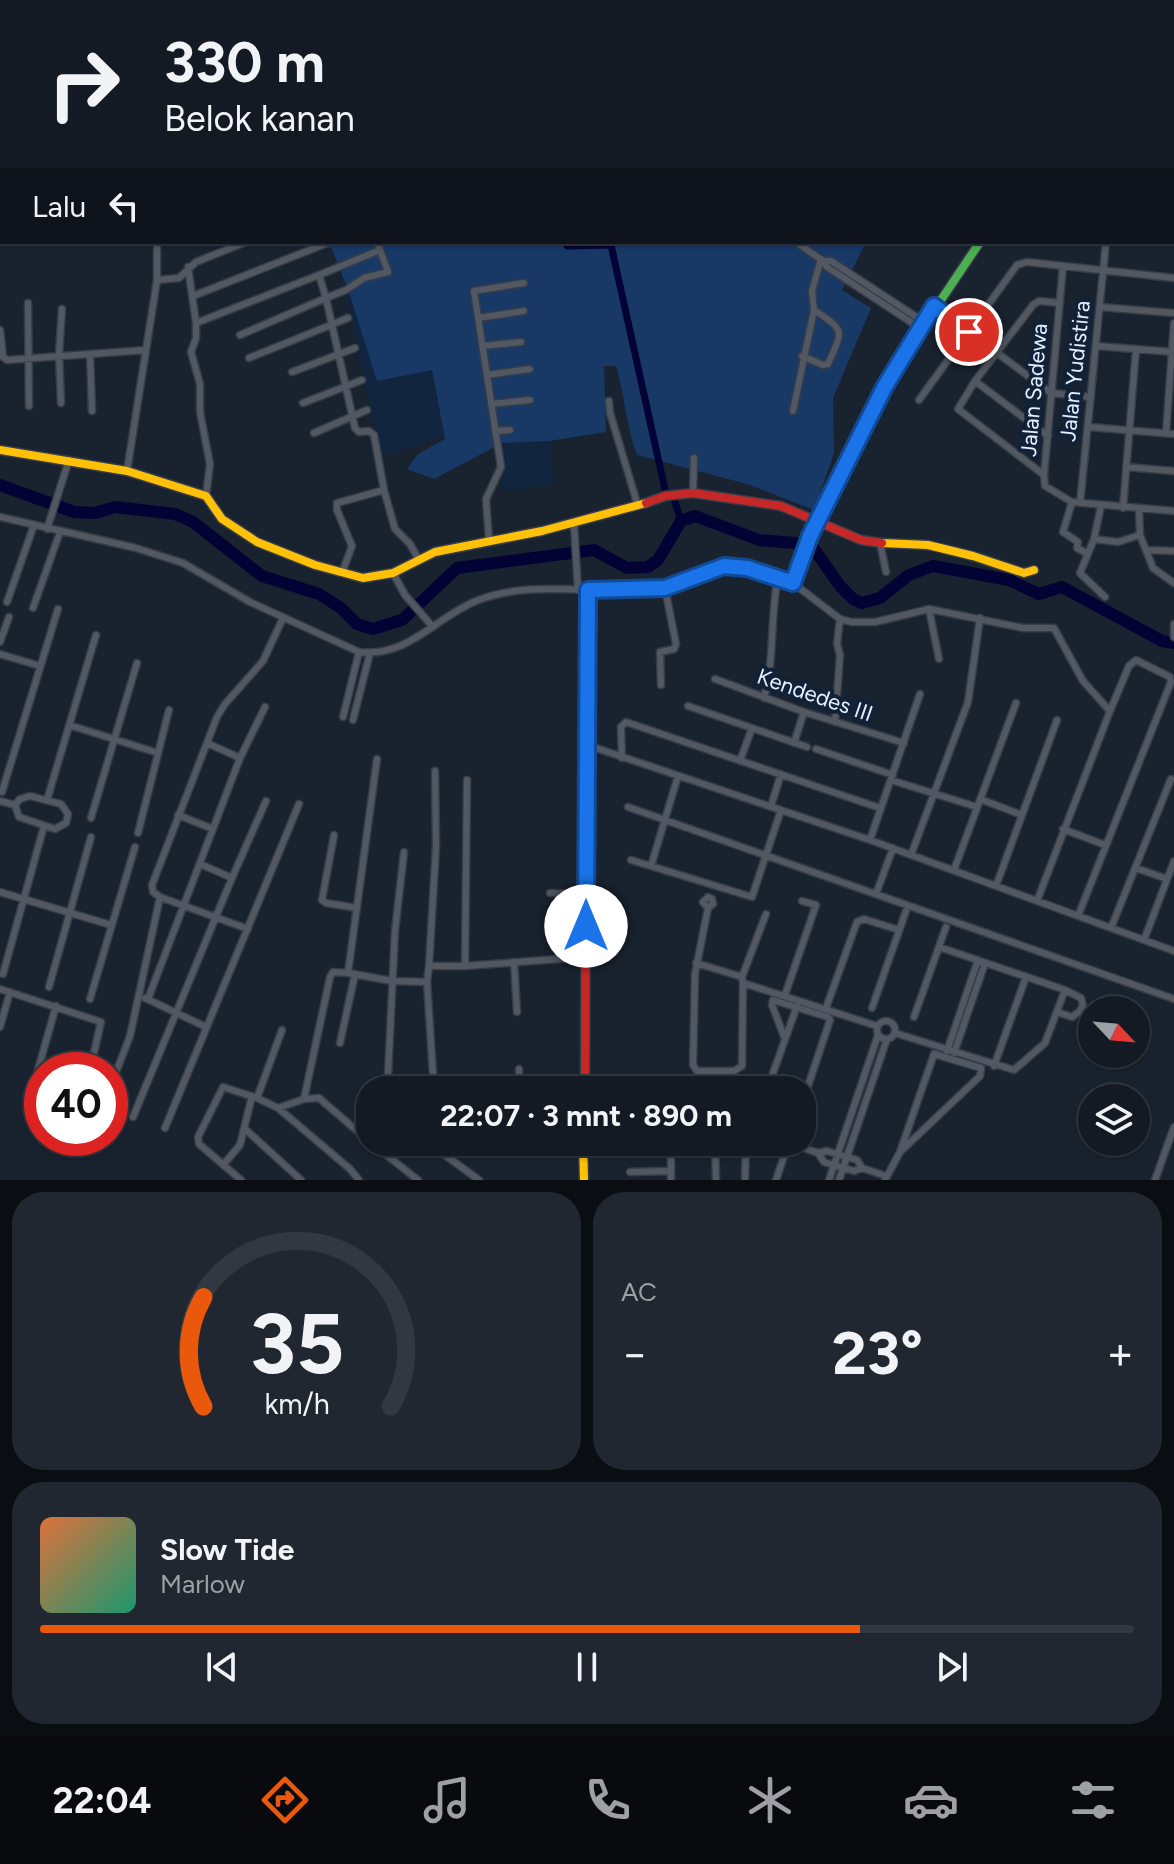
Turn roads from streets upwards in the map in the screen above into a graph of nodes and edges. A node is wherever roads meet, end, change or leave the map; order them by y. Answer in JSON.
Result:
{"nodes":[{"id":1,"x":1174,"y":160,"type":"edge"},
{"id":2,"x":1174,"y":168,"type":"edge"},
{"id":3,"x":157,"y":244,"type":"edge"},
{"id":4,"x":325,"y":244,"type":"edge"},
{"id":5,"x":378,"y":244,"type":"edge"},
{"id":6,"x":799,"y":244,"type":"edge"},
{"id":7,"x":979,"y":244,"type":"edge"},
{"id":8,"x":1106,"y":244,"type":"edge"},
{"id":9,"x":224,"y":246,"type":"edge"},
{"id":10,"x":380,"y":250,"type":"junction"},
{"id":11,"x":822,"y":260,"type":"junction"},
{"id":12,"x":1063,"y":266,"type":"junction"},
{"id":13,"x":188,"y":267,"type":"junction"},
{"id":14,"x":1103,"y":271,"type":"junction"},
{"id":15,"x":319,"y":275,"type":"junction"},
{"id":16,"x":1174,"y":278,"type":"edge"},
{"id":17,"x":157,"y":280,"type":"junction"},
{"id":18,"x":524,"y":283,"type":"dead end"},
{"id":19,"x":193,"y":296,"type":"junction"},
{"id":20,"x":326,"y":298,"type":"junction"},
{"id":21,"x":28,"y":303,"type":"dead end"},
{"id":22,"x":1060,"y":303,"type":"junction"},
{"id":23,"x":934,"y":306,"type":"junction"},
{"id":24,"x":1100,"y":307,"type":"junction"},
{"id":25,"x":62,"y":309,"type":"dead end"},
{"id":26,"x":814,"y":310,"type":"junction"},
{"id":27,"x":524,"y":311,"type":"dead end"},
{"id":28,"x":1174,"y":313,"type":"edge"},
{"id":29,"x":348,"y":318,"type":"dead end"},
{"id":30,"x":478,"y":318,"type":"junction"},
{"id":31,"x":196,"y":323,"type":"junction"},
{"id":32,"x":1174,"y":323,"type":"edge"},
{"id":33,"x":331,"y":324,"type":"junction"},
{"id":34,"x":922,"y":325,"type":"junction"},
{"id":35,"x":0,"y":330,"type":"edge"},
{"id":36,"x":969,"y":332,"type":"junction"},
{"id":37,"x":240,"y":335,"type":"dead end"},
{"id":38,"x":521,"y":342,"type":"dead end"},
{"id":39,"x":482,"y":346,"type":"junction"},
{"id":40,"x":1096,"y":346,"type":"junction"},
{"id":41,"x":355,"y":348,"type":"dead end"},
{"id":42,"x":1136,"y":349,"type":"junction"},
{"id":43,"x":146,"y":350,"type":"junction"},
{"id":44,"x":1172,"y":352,"type":"edge"},
{"id":45,"x":338,"y":353,"type":"junction"},
{"id":46,"x":996,"y":353,"type":"junction"},
{"id":47,"x":90,"y":354,"type":"junction"},
{"id":48,"x":59,"y":355,"type":"junction"},
{"id":49,"x":802,"y":356,"type":"junction"},
{"id":50,"x":27,"y":357,"type":"junction"},
{"id":51,"x":249,"y":358,"type":"dead end"},
{"id":52,"x":530,"y":369,"type":"dead end"},
{"id":53,"x":292,"y":372,"type":"dead end"},
{"id":54,"x":487,"y":375,"type":"junction"},
{"id":55,"x":362,"y":380,"type":"dead end"},
{"id":56,"x":975,"y":381,"type":"junction"},
{"id":57,"x":345,"y":384,"type":"junction"},
{"id":58,"x":1171,"y":391,"type":"edge"},
{"id":59,"x":1051,"y":393,"type":"junction"},
{"id":60,"x":1091,"y":397,"type":"junction"},
{"id":61,"x":530,"y":400,"type":"dead end"},
{"id":62,"x":919,"y":400,"type":"dead end"},
{"id":63,"x":609,"y":401,"type":"dead end"},
{"id":64,"x":61,"y":403,"type":"dead end"},
{"id":65,"x":303,"y":403,"type":"dead end"},
{"id":66,"x":491,"y":404,"type":"junction"},
{"id":67,"x":29,"y":406,"type":"dead end"},
{"id":68,"x":367,"y":410,"type":"dead end"},
{"id":69,"x":92,"y":411,"type":"dead end"},
{"id":70,"x":793,"y":411,"type":"dead end"},
{"id":71,"x":352,"y":415,"type":"junction"},
{"id":72,"x":1089,"y":427,"type":"junction"},
{"id":73,"x":510,"y":430,"type":"dead end"},
{"id":74,"x":495,"y":431,"type":"junction"},
{"id":75,"x":1129,"y":431,"type":"junction"},
{"id":76,"x":314,"y":433,"type":"dead end"},
{"id":77,"x":1166,"y":433,"type":"junction"},
{"id":78,"x":1174,"y":434,"type":"edge"},
{"id":79,"x":1048,"y":436,"type":"junction"},
{"id":80,"x":0,"y":450,"type":"edge"},
{"id":81,"x":694,"y":458,"type":"dead end"},
{"id":82,"x":69,"y":460,"type":"junction"},
{"id":83,"x":1126,"y":467,"type":"junction"},
{"id":84,"x":127,"y":471,"type":"junction"},
{"id":85,"x":1174,"y":471,"type":"edge"},
{"id":86,"x":1044,"y":475,"type":"junction"},
{"id":87,"x":384,"y":490,"type":"junction"},
{"id":88,"x":693,"y":493,"type":"junction"},
{"id":89,"x":206,"y":496,"type":"junction"},
{"id":90,"x":1076,"y":503,"type":"junction"},
{"id":91,"x":638,"y":506,"type":"junction"},
{"id":92,"x":1101,"y":506,"type":"junction"},
{"id":93,"x":1123,"y":508,"type":"junction"},
{"id":94,"x":1139,"y":509,"type":"junction"},
{"id":95,"x":1174,"y":511,"type":"edge"},
{"id":96,"x":0,"y":517,"type":"edge"},
{"id":97,"x":817,"y":522,"type":"junction"},
{"id":98,"x":574,"y":524,"type":"junction"},
{"id":99,"x":34,"y":525,"type":"junction"},
{"id":100,"x":47,"y":529,"type":"junction"},
{"id":101,"x":60,"y":532,"type":"junction"},
{"id":102,"x":1140,"y":535,"type":"junction"},
{"id":103,"x":1094,"y":539,"type":"junction"},
{"id":104,"x":489,"y":540,"type":"junction"},
{"id":105,"x":880,"y":543,"type":"junction"},
{"id":106,"x":1146,"y":550,"type":"junction"},
{"id":107,"x":1174,"y":551,"type":"edge"},
{"id":108,"x":1088,"y":554,"type":"junction"},
{"id":109,"x":419,"y":560,"type":"junction"},
{"id":110,"x":1034,"y":570,"type":"dead end"},
{"id":111,"x":886,"y":572,"type":"dead end"},
{"id":112,"x":342,"y":573,"type":"junction"},
{"id":113,"x":393,"y":573,"type":"junction"},
{"id":114,"x":778,"y":577,"type":"junction"},
{"id":115,"x":793,"y":583,"type":"junction"},
{"id":116,"x":1174,"y":583,"type":"edge"},
{"id":117,"x":665,"y":588,"type":"junction"},
{"id":118,"x":583,"y":590,"type":"junction"},
{"id":119,"x":1105,"y":597,"type":"dead end"},
{"id":120,"x":7,"y":602,"type":"dead end"},
{"id":121,"x":33,"y":608,"type":"dead end"},
{"id":122,"x":58,"y":609,"type":"dead end"},
{"id":123,"x":929,"y":609,"type":"junction"},
{"id":124,"x":9,"y":617,"type":"dead end"},
{"id":125,"x":283,"y":618,"type":"junction"},
{"id":126,"x":980,"y":618,"type":"junction"},
{"id":127,"x":840,"y":619,"type":"junction"},
{"id":128,"x":1174,"y":624,"type":"edge"},
{"id":129,"x":433,"y":627,"type":"junction"},
{"id":130,"x":96,"y":635,"type":"dead end"},
{"id":131,"x":1174,"y":637,"type":"edge"},
{"id":132,"x":0,"y":642,"type":"edge"},
{"id":133,"x":359,"y":652,"type":"junction"},
{"id":134,"x":370,"y":653,"type":"junction"},
{"id":135,"x":0,"y":654,"type":"edge"},
{"id":136,"x":939,"y":659,"type":"dead end"},
{"id":137,"x":137,"y":663,"type":"dead end"},
{"id":138,"x":40,"y":666,"type":"junction"},
{"id":139,"x":715,"y":679,"type":"dead end"},
{"id":140,"x":661,"y":685,"type":"dead end"},
{"id":141,"x":920,"y":694,"type":"dead end"},
{"id":142,"x":764,"y":698,"type":"junction"},
{"id":143,"x":1016,"y":703,"type":"dead end"},
{"id":144,"x":688,"y":706,"type":"dead end"},
{"id":145,"x":265,"y":707,"type":"dead end"},
{"id":146,"x":169,"y":710,"type":"dead end"},
{"id":147,"x":1110,"y":711,"type":"junction"},
{"id":148,"x":804,"y":712,"type":"junction"},
{"id":149,"x":343,"y":717,"type":"dead end"},
{"id":150,"x":353,"y":720,"type":"dead end"},
{"id":151,"x":1057,"y":720,"type":"dead end"},
{"id":152,"x":835,"y":722,"type":"junction"},
{"id":153,"x":69,"y":725,"type":"junction"},
{"id":154,"x":752,"y":728,"type":"junction"},
{"id":155,"x":114,"y":737,"type":"junction"},
{"id":156,"x":207,"y":743,"type":"junction"},
{"id":157,"x":794,"y":743,"type":"junction"},
{"id":158,"x":904,"y":743,"type":"junction"},
{"id":159,"x":587,"y":745,"type":"junction"},
{"id":160,"x":807,"y":747,"type":"dead end"},
{"id":161,"x":816,"y":749,"type":"dead end"},
{"id":162,"x":158,"y":753,"type":"junction"},
{"id":163,"x":240,"y":758,"type":"junction"},
{"id":164,"x":622,"y":758,"type":"junction"},
{"id":165,"x":377,"y":759,"type":"dead end"},
{"id":166,"x":740,"y":761,"type":"junction"},
{"id":167,"x":435,"y":771,"type":"dead end"},
{"id":168,"x":781,"y":774,"type":"junction"},
{"id":169,"x":678,"y":776,"type":"junction"},
{"id":170,"x":892,"y":778,"type":"junction"},
{"id":171,"x":1171,"y":779,"type":"dead end"},
{"id":172,"x":467,"y":780,"type":"dead end"},
{"id":173,"x":2,"y":792,"type":"edge"},
{"id":174,"x":933,"y":794,"type":"junction"},
{"id":175,"x":980,"y":799,"type":"junction"},
{"id":176,"x":47,"y":800,"type":"junction"},
{"id":177,"x":0,"y":801,"type":"edge"},
{"id":178,"x":266,"y":801,"type":"dead end"},
{"id":179,"x":299,"y":804,"type":"dead end"},
{"id":180,"x":15,"y":805,"type":"junction"},
{"id":181,"x":771,"y":806,"type":"junction"},
{"id":182,"x":628,"y":807,"type":"dead end"},
{"id":183,"x":977,"y":807,"type":"junction"},
{"id":184,"x":880,"y":808,"type":"junction"},
{"id":185,"x":781,"y":810,"type":"junction"},
{"id":186,"x":178,"y":815,"type":"junction"},
{"id":187,"x":1022,"y":815,"type":"junction"},
{"id":188,"x":91,"y":818,"type":"dead end"},
{"id":189,"x":664,"y":820,"type":"junction"},
{"id":190,"x":44,"y":826,"type":"junction"},
{"id":191,"x":213,"y":829,"type":"junction"},
{"id":192,"x":1063,"y":829,"type":"junction"},
{"id":193,"x":138,"y":833,"type":"dead end"},
{"id":194,"x":334,"y":835,"type":"dead end"},
{"id":195,"x":91,"y":837,"type":"dead end"},
{"id":196,"x":870,"y":840,"type":"junction"},
{"id":197,"x":1105,"y":845,"type":"junction"},
{"id":198,"x":135,"y":847,"type":"dead end"},
{"id":199,"x":893,"y":848,"type":"junction"},
{"id":200,"x":404,"y":852,"type":"dead end"},
{"id":201,"x":767,"y":855,"type":"junction"},
{"id":202,"x":911,"y":855,"type":"junction"},
{"id":203,"x":631,"y":860,"type":"dead end"},
{"id":204,"x":1174,"y":861,"type":"edge"},
{"id":205,"x":200,"y":864,"type":"junction"},
{"id":206,"x":651,"y":866,"type":"junction"},
{"id":207,"x":1136,"y":868,"type":"junction"},
{"id":208,"x":954,"y":870,"type":"junction"},
{"id":209,"x":232,"y":878,"type":"junction"},
{"id":210,"x":1167,"y":879,"type":"junction"},
{"id":211,"x":996,"y":886,"type":"junction"},
{"id":212,"x":0,"y":892,"type":"edge"},
{"id":213,"x":550,"y":893,"type":"dead end"},
{"id":214,"x":585,"y":894,"type":"junction"},
{"id":215,"x":876,"y":894,"type":"junction"},
{"id":216,"x":160,"y":897,"type":"junction"},
{"id":217,"x":23,"y":899,"type":"junction"},
{"id":218,"x":802,"y":901,"type":"dead end"},
{"id":219,"x":1037,"y":901,"type":"junction"},
{"id":220,"x":185,"y":904,"type":"junction"},
{"id":221,"x":357,"y":908,"type":"junction"},
{"id":222,"x":708,"y":908,"type":"dead end"},
{"id":223,"x":906,"y":911,"type":"dead end"},
{"id":224,"x":69,"y":913,"type":"junction"},
{"id":225,"x":766,"y":914,"type":"dead end"},
{"id":226,"x":217,"y":916,"type":"junction"},
{"id":227,"x":1078,"y":916,"type":"junction"},
{"id":228,"x":111,"y":925,"type":"junction"},
{"id":229,"x":946,"y":927,"type":"dead end"},
{"id":230,"x":1111,"y":928,"type":"junction"},
{"id":231,"x":248,"y":929,"type":"junction"},
{"id":232,"x":899,"y":930,"type":"junction"},
{"id":233,"x":1144,"y":940,"type":"junction"},
{"id":234,"x":939,"y":947,"type":"junction"},
{"id":235,"x":1174,"y":951,"type":"edge"},
{"id":236,"x":586,"y":957,"type":"junction"},
{"id":237,"x":514,"y":962,"type":"junction"},
{"id":238,"x":981,"y":962,"type":"junction"},
{"id":239,"x":696,"y":963,"type":"junction"},
{"id":240,"x":429,"y":966,"type":"junction"},
{"id":241,"x":465,"y":966,"type":"junction"},
{"id":242,"x":3,"y":974,"type":"dead end"},
{"id":243,"x":352,"y":974,"type":"junction"},
{"id":244,"x":1026,"y":977,"type":"junction"},
{"id":245,"x":743,"y":980,"type":"junction"},
{"id":246,"x":392,"y":981,"type":"junction"},
{"id":247,"x":427,"y":982,"type":"junction"},
{"id":248,"x":49,"y":987,"type":"dead end"},
{"id":249,"x":0,"y":989,"type":"edge"},
{"id":250,"x":1065,"y":990,"type":"junction"},
{"id":251,"x":10,"y":992,"type":"junction"},
{"id":252,"x":138,"y":995,"type":"junction"},
{"id":253,"x":785,"y":995,"type":"junction"},
{"id":254,"x":90,"y":999,"type":"dead end"},
{"id":255,"x":148,"y":999,"type":"junction"},
{"id":256,"x":1174,"y":999,"type":"edge"},
{"id":257,"x":56,"y":1006,"type":"junction"},
{"id":258,"x":797,"y":1006,"type":"junction"},
{"id":259,"x":826,"y":1008,"type":"junction"},
{"id":260,"x":872,"y":1008,"type":"dead end"},
{"id":261,"x":517,"y":1012,"type":"dead end"},
{"id":262,"x":1057,"y":1012,"type":"junction"},
{"id":263,"x":175,"y":1013,"type":"junction"},
{"id":264,"x":914,"y":1017,"type":"dead end"},
{"id":265,"x":877,"y":1026,"type":"junction"},
{"id":266,"x":0,"y":1027,"type":"edge"},
{"id":267,"x":206,"y":1027,"type":"junction"},
{"id":268,"x":282,"y":1030,"type":"dead end"},
{"id":269,"x":895,"y":1033,"type":"junction"},
{"id":270,"x":878,"y":1035,"type":"junction"},
{"id":271,"x":785,"y":1039,"type":"junction"},
{"id":272,"x":887,"y":1039,"type":"junction"},
{"id":273,"x":340,"y":1043,"type":"dead end"},
{"id":274,"x":43,"y":1052,"type":"edge"},
{"id":275,"x":94,"y":1052,"type":"edge"},
{"id":276,"x":124,"y":1052,"type":"edge"},
{"id":277,"x":950,"y":1052,"type":"junction"},
{"id":278,"x":994,"y":1066,"type":"junction"},
{"id":279,"x":519,"y":1069,"type":"dead end"},
{"id":280,"x":388,"y":1076,"type":"edge"},
{"id":281,"x":433,"y":1076,"type":"edge"},
{"id":282,"x":519,"y":1076,"type":"edge"},
{"id":283,"x":585,"y":1076,"type":"edge"},
{"id":284,"x":772,"y":1076,"type":"edge"},
{"id":285,"x":812,"y":1076,"type":"edge"},
{"id":286,"x":255,"y":1097,"type":"junction"},
{"id":287,"x":304,"y":1099,"type":"junction"},
{"id":288,"x":278,"y":1108,"type":"junction"},
{"id":289,"x":133,"y":1117,"type":"dead end"},
{"id":290,"x":1174,"y":1127,"type":"edge"},
{"id":291,"x":165,"y":1128,"type":"dead end"},
{"id":292,"x":244,"y":1128,"type":"junction"},
{"id":293,"x":356,"y":1130,"type":"edge"},
{"id":294,"x":900,"y":1152,"type":"junction"},
{"id":295,"x":818,"y":1153,"type":"joint"},
{"id":296,"x":838,"y":1154,"type":"junction"},
{"id":297,"x":388,"y":1156,"type":"edge"},
{"id":298,"x":446,"y":1156,"type":"edge"},
{"id":299,"x":583,"y":1156,"type":"edge"},
{"id":300,"x":671,"y":1156,"type":"edge"},
{"id":301,"x":715,"y":1156,"type":"edge"},
{"id":302,"x":746,"y":1156,"type":"edge"},
{"id":303,"x":784,"y":1156,"type":"edge"},
{"id":304,"x":847,"y":1157,"type":"junction"},
{"id":305,"x":223,"y":1165,"type":"junction"},
{"id":306,"x":834,"y":1165,"type":"junction"},
{"id":307,"x":843,"y":1168,"type":"junction"},
{"id":308,"x":862,"y":1168,"type":"junction"},
{"id":309,"x":671,"y":1171,"type":"junction"},
{"id":310,"x":630,"y":1172,"type":"dead end"},
{"id":311,"x":745,"y":1178,"type":"edge"},
{"id":312,"x":885,"y":1178,"type":"edge"},
{"id":313,"x":241,"y":1180,"type":"edge"},
{"id":314,"x":301,"y":1180,"type":"edge"},
{"id":315,"x":359,"y":1180,"type":"edge"},
{"id":316,"x":418,"y":1180,"type":"edge"},
{"id":317,"x":479,"y":1180,"type":"edge"},
{"id":318,"x":584,"y":1180,"type":"edge"},
{"id":319,"x":671,"y":1180,"type":"edge"},
{"id":320,"x":716,"y":1180,"type":"edge"},
{"id":321,"x":776,"y":1180,"type":"edge"},
{"id":322,"x":829,"y":1180,"type":"edge"},
{"id":323,"x":839,"y":1180,"type":"edge"},
{"id":324,"x":1155,"y":1180,"type":"edge"}],
"edges":[{"from":1,"to":2,"type":"street"},
{"from":3,"to":17,"type":"street"},
{"from":4,"to":19,"type":"street"},
{"from":5,"to":10,"type":"street"},
{"from":6,"to":11,"type":"street"},
{"from":7,"to":23,"type":"street"},
{"from":8,"to":14,"type":"street","name":"Jalan Yudistira"},
{"from":9,"to":13,"type":"street"},
{"from":10,"to":15,"type":"street"},
{"from":10,"to":20,"type":"street"},
{"from":11,"to":26,"type":"street"},
{"from":11,"to":34,"type":"street"},
{"from":12,"to":14,"type":"street"},
{"from":12,"to":22,"type":"street","name":"Jalan Sadewa"},
{"from":12,"to":36,"type":"street"},
{"from":13,"to":17,"type":"street"},
{"from":13,"to":19,"type":"street"},
{"from":14,"to":16,"type":"street"},
{"from":14,"to":24,"type":"street","name":"Jalan Yudistira"},
{"from":15,"to":20,"type":"street"},
{"from":15,"to":31,"type":"street"},
{"from":17,"to":43,"type":"street"},
{"from":18,"to":30,"type":"street"},
{"from":19,"to":31,"type":"street"},
{"from":20,"to":33,"type":"street"},
{"from":20,"to":37,"type":"street"},
{"from":21,"to":50,"type":"street"},
{"from":22,"to":46,"type":"street"},
{"from":22,"to":59,"type":"street","name":"Jalan Sadewa"},
{"from":23,"to":34,"type":"street"},
{"from":23,"to":36,"type":"street"},
{"from":24,"to":28,"type":"street"},
{"from":24,"to":40,"type":"street","name":"Jalan Yudistira"},
{"from":25,"to":48,"type":"street"},
{"from":26,"to":49,"type":"street"},
{"from":26,"to":49,"type":"street"},
{"from":27,"to":30,"type":"street"},
{"from":29,"to":33,"type":"street"},
{"from":30,"to":39,"type":"street"},
{"from":31,"to":89,"type":"street"},
{"from":32,"to":44,"type":"street"},
{"from":33,"to":45,"type":"street"},
{"from":33,"to":51,"type":"street"},
{"from":34,"to":97,"type":"street"},
{"from":35,"to":50,"type":"street"},
{"from":36,"to":46,"type":"street"},
{"from":36,"to":62,"type":"street"},
{"from":38,"to":39,"type":"street"},
{"from":39,"to":54,"type":"street"},
{"from":40,"to":42,"type":"street"},
{"from":40,"to":60,"type":"street","name":"Jalan Yudistira"},
{"from":41,"to":45,"type":"street"},
{"from":42,"to":44,"type":"street"},
{"from":42,"to":75,"type":"street"},
{"from":43,"to":47,"type":"street"},
{"from":43,"to":84,"type":"street"},
{"from":44,"to":58,"type":"street"},
{"from":45,"to":53,"type":"street"},
{"from":45,"to":57,"type":"street"},
{"from":46,"to":56,"type":"street"},
{"from":46,"to":59,"type":"street"},
{"from":47,"to":48,"type":"street"},
{"from":47,"to":69,"type":"street"},
{"from":48,"to":50,"type":"street"},
{"from":48,"to":64,"type":"street"},
{"from":49,"to":70,"type":"street"},
{"from":50,"to":67,"type":"street"},
{"from":52,"to":54,"type":"street"},
{"from":54,"to":66,"type":"street"},
{"from":55,"to":57,"type":"street"},
{"from":56,"to":79,"type":"street"},
{"from":56,"to":86,"type":"street"},
{"from":57,"to":65,"type":"street"},
{"from":57,"to":71,"type":"street"},
{"from":58,"to":77,"type":"street"},
{"from":59,"to":60,"type":"street"},
{"from":59,"to":79,"type":"street","name":"Jalan Sadewa"},
{"from":60,"to":72,"type":"street","name":"Jalan Yudistira"},
{"from":61,"to":66,"type":"street"},
{"from":63,"to":91,"type":"street"},
{"from":66,"to":74,"type":"street"},
{"from":68,"to":71,"type":"street"},
{"from":71,"to":76,"type":"street"},
{"from":71,"to":87,"type":"street"},
{"from":72,"to":75,"type":"street"},
{"from":72,"to":90,"type":"street","name":"Jalan Yudistira"},
{"from":73,"to":74,"type":"street"},
{"from":74,"to":104,"type":"street"},
{"from":75,"to":77,"type":"street"},
{"from":75,"to":83,"type":"street"},
{"from":77,"to":78,"type":"street"},
{"from":79,"to":86,"type":"street","name":"Jalan Sadewa"},
{"from":80,"to":82,"type":"street"},
{"from":81,"to":88,"type":"street"},
{"from":82,"to":84,"type":"street"},
{"from":82,"to":100,"type":"street"},
{"from":83,"to":85,"type":"street"},
{"from":83,"to":93,"type":"street"},
{"from":84,"to":89,"type":"street"},
{"from":86,"to":90,"type":"street","name":"Jalan Sadewa"},
{"from":87,"to":109,"type":"street"},
{"from":87,"to":112,"type":"street"},
{"from":88,"to":91,"type":"street"},
{"from":88,"to":97,"type":"street"},
{"from":89,"to":112,"type":"street"},
{"from":90,"to":92,"type":"street"},
{"from":90,"to":108,"type":"street","name":"Jalan Yudistira"},
{"from":91,"to":98,"type":"street"},
{"from":92,"to":93,"type":"street"},
{"from":92,"to":103,"type":"street"},
{"from":93,"to":94,"type":"street"},
{"from":94,"to":95,"type":"street"},
{"from":94,"to":102,"type":"street"},
{"from":96,"to":99,"type":"street"},
{"from":97,"to":105,"type":"street"},
{"from":97,"to":115,"type":"street"},
{"from":98,"to":104,"type":"street"},
{"from":98,"to":118,"type":"street"},
{"from":99,"to":100,"type":"street"},
{"from":99,"to":120,"type":"street"},
{"from":100,"to":101,"type":"street"},
{"from":101,"to":121,"type":"street"},
{"from":101,"to":125,"type":"street"},
{"from":102,"to":103,"type":"street"},
{"from":102,"to":106,"type":"street"},
{"from":103,"to":108,"type":"street"},
{"from":104,"to":109,"type":"street"},
{"from":105,"to":110,"type":"street"},
{"from":105,"to":111,"type":"street"},
{"from":106,"to":107,"type":"street"},
{"from":106,"to":116,"type":"street"},
{"from":108,"to":119,"type":"street"},
{"from":109,"to":113,"type":"street"},
{"from":112,"to":113,"type":"street"},
{"from":113,"to":129,"type":"street"},
{"from":114,"to":115,"type":"street"},
{"from":114,"to":117,"type":"street"},
{"from":114,"to":142,"type":"street"},
{"from":115,"to":127,"type":"street"},
{"from":117,"to":118,"type":"street"},
{"from":117,"to":140,"type":"street"},
{"from":118,"to":129,"type":"street"},
{"from":118,"to":159,"type":"street"},
{"from":122,"to":138,"type":"street"},
{"from":123,"to":126,"type":"street"},
{"from":123,"to":127,"type":"street"},
{"from":123,"to":136,"type":"street"},
{"from":124,"to":132,"type":"street"},
{"from":125,"to":133,"type":"street"},
{"from":125,"to":156,"type":"street"},
{"from":126,"to":147,"type":"street"},
{"from":126,"to":174,"type":"street"},
{"from":127,"to":152,"type":"street"},
{"from":128,"to":131,"type":"street"},
{"from":129,"to":134,"type":"street"},
{"from":130,"to":153,"type":"street"},
{"from":133,"to":134,"type":"street"},
{"from":133,"to":149,"type":"street"},
{"from":134,"to":150,"type":"street"},
{"from":135,"to":138,"type":"street"},
{"from":137,"to":155,"type":"street"},
{"from":138,"to":173,"type":"street"},
{"from":139,"to":142,"type":"street","name":"Kendedes III"},
{"from":141,"to":158,"type":"street"},
{"from":142,"to":148,"type":"street","name":"Kendedes III"},
{"from":143,"to":175,"type":"street"},
{"from":144,"to":154,"type":"street"},
{"from":145,"to":163,"type":"street"},
{"from":146,"to":162,"type":"street"},
{"from":147,"to":192,"type":"street"},
{"from":147,"to":197,"type":"street"},
{"from":148,"to":152,"type":"street","name":"Kendedes III"},
{"from":148,"to":157,"type":"street"},
{"from":151,"to":187,"type":"street"},
{"from":152,"to":158,"type":"street","name":"Kendedes III"},
{"from":153,"to":155,"type":"street"},
{"from":153,"to":176,"type":"street"},
{"from":154,"to":157,"type":"street"},
{"from":154,"to":166,"type":"street"},
{"from":155,"to":162,"type":"street"},
{"from":155,"to":188,"type":"street"},
{"from":156,"to":163,"type":"street"},
{"from":156,"to":186,"type":"street"},
{"from":157,"to":160,"type":"street"},
{"from":158,"to":170,"type":"street"},
{"from":159,"to":164,"type":"street"},
{"from":159,"to":214,"type":"street"},
{"from":161,"to":170,"type":"street"},
{"from":162,"to":193,"type":"street"},
{"from":163,"to":191,"type":"street"},
{"from":164,"to":166,"type":"street"},
{"from":164,"to":169,"type":"street"},
{"from":165,"to":221,"type":"street"},
{"from":166,"to":168,"type":"street"},
{"from":167,"to":240,"type":"street"},
{"from":168,"to":181,"type":"street"},
{"from":168,"to":184,"type":"street"},
{"from":169,"to":181,"type":"street"},
{"from":169,"to":189,"type":"street"},
{"from":170,"to":174,"type":"street"},
{"from":170,"to":184,"type":"street"},
{"from":171,"to":207,"type":"street"},
{"from":172,"to":241,"type":"street"},
{"from":174,"to":183,"type":"street"},
{"from":174,"to":202,"type":"street"},
{"from":175,"to":183,"type":"street"},
{"from":175,"to":187,"type":"street"},
{"from":176,"to":180,"type":"street"},
{"from":176,"to":190,"type":"street"},
{"from":177,"to":180,"type":"street"},
{"from":178,"to":209,"type":"street"},
{"from":179,"to":231,"type":"street"},
{"from":180,"to":190,"type":"street"},
{"from":181,"to":185,"type":"street"},
{"from":182,"to":189,"type":"street"},
{"from":183,"to":208,"type":"street"},
{"from":184,"to":196,"type":"street"},
{"from":185,"to":196,"type":"street"},
{"from":185,"to":201,"type":"street"},
{"from":186,"to":191,"type":"street"},
{"from":186,"to":216,"type":"street"},
{"from":187,"to":211,"type":"street"},
{"from":189,"to":201,"type":"street"},
{"from":189,"to":206,"type":"street"},
{"from":190,"to":217,"type":"street"},
{"from":191,"to":205,"type":"street"},
{"from":192,"to":197,"type":"street"},
{"from":192,"to":219,"type":"street"},
{"from":194,"to":221,"type":"street"},
{"from":195,"to":224,"type":"street"},
{"from":196,"to":199,"type":"street"},
{"from":197,"to":227,"type":"street"},
{"from":198,"to":228,"type":"street"},
{"from":199,"to":202,"type":"street"},
{"from":199,"to":215,"type":"street"},
{"from":200,"to":246,"type":"street"},
{"from":201,"to":206,"type":"street"},
{"from":201,"to":215,"type":"street"},
{"from":202,"to":208,"type":"street"},
{"from":203,"to":206,"type":"street"},
{"from":204,"to":210,"type":"street"},
{"from":205,"to":209,"type":"street"},
{"from":205,"to":220,"type":"street"},
{"from":207,"to":210,"type":"street"},
{"from":207,"to":230,"type":"street"},
{"from":208,"to":211,"type":"street"},
{"from":209,"to":226,"type":"street"},
{"from":210,"to":233,"type":"street"},
{"from":211,"to":219,"type":"street"},
{"from":212,"to":217,"type":"street"},
{"from":213,"to":214,"type":"street"},
{"from":214,"to":236,"type":"street"},
{"from":215,"to":256,"type":"street"},
{"from":216,"to":220,"type":"street"},
{"from":216,"to":252,"type":"street"},
{"from":217,"to":224,"type":"street"},
{"from":217,"to":242,"type":"street"},
{"from":218,"to":253,"type":"street"},
{"from":219,"to":227,"type":"street"},
{"from":220,"to":226,"type":"street"},
{"from":220,"to":255,"type":"street"},
{"from":221,"to":243,"type":"street"},
{"from":222,"to":239,"type":"street"},
{"from":223,"to":232,"type":"street"},
{"from":224,"to":228,"type":"street"},
{"from":224,"to":248,"type":"street"},
{"from":225,"to":245,"type":"street"},
{"from":226,"to":231,"type":"street"},
{"from":226,"to":263,"type":"street"},
{"from":227,"to":230,"type":"street"},
{"from":228,"to":254,"type":"street"},
{"from":229,"to":234,"type":"street"},
{"from":230,"to":233,"type":"street"},
{"from":231,"to":267,"type":"street"},
{"from":232,"to":259,"type":"street"},
{"from":232,"to":260,"type":"street"},
{"from":233,"to":235,"type":"street"},
{"from":234,"to":238,"type":"street"},
{"from":234,"to":264,"type":"street"},
{"from":236,"to":237,"type":"street"},
{"from":236,"to":283,"type":"street"},
{"from":237,"to":241,"type":"street"},
{"from":237,"to":261,"type":"street"},
{"from":238,"to":244,"type":"street"},
{"from":238,"to":277,"type":"street"},
{"from":239,"to":245,"type":"street"},
{"from":239,"to":245,"type":"street"},
{"from":240,"to":241,"type":"street"},
{"from":240,"to":247,"type":"street"},
{"from":243,"to":246,"type":"street"},
{"from":243,"to":273,"type":"street"},
{"from":243,"to":287,"type":"street"},
{"from":244,"to":250,"type":"street"},
{"from":244,"to":278,"type":"street"},
{"from":245,"to":253,"type":"street"},
{"from":246,"to":247,"type":"street"},
{"from":246,"to":280,"type":"street"},
{"from":247,"to":281,"type":"street"},
{"from":249,"to":251,"type":"street"},
{"from":250,"to":262,"type":"street"},
{"from":250,"to":262,"type":"street"},
{"from":251,"to":257,"type":"street"},
{"from":251,"to":266,"type":"street"},
{"from":252,"to":255,"type":"street"},
{"from":252,"to":276,"type":"street"},
{"from":253,"to":259,"type":"street"},
{"from":255,"to":263,"type":"street"},
{"from":257,"to":274,"type":"street"},
{"from":257,"to":275,"type":"street"},
{"from":258,"to":271,"type":"street"},
{"from":258,"to":271,"type":"street"},
{"from":258,"to":285,"type":"street"},
{"from":259,"to":265,"type":"street"},
{"from":262,"to":278,"type":"street"},
{"from":263,"to":267,"type":"street"},
{"from":263,"to":289,"type":"street"},
{"from":265,"to":269,"type":"street"},
{"from":265,"to":270,"type":"street"},
{"from":267,"to":291,"type":"street"},
{"from":268,"to":286,"type":"street"},
{"from":269,"to":272,"type":"street"},
{"from":269,"to":277,"type":"street"},
{"from":270,"to":272,"type":"street"},
{"from":270,"to":296,"type":"street"},
{"from":271,"to":284,"type":"street"},
{"from":272,"to":304,"type":"street"},
{"from":277,"to":278,"type":"street"},
{"from":279,"to":282,"type":"street"},
{"from":286,"to":288,"type":"street"},
{"from":286,"to":292,"type":"street"},
{"from":286,"to":305,"type":"street"},
{"from":287,"to":288,"type":"street"},
{"from":287,"to":293,"type":"street"},
{"from":288,"to":315,"type":"street"},
{"from":290,"to":324,"type":"street"},
{"from":292,"to":305,"type":"street"},
{"from":292,"to":314,"type":"street"},
{"from":294,"to":294,"type":"street"},
{"from":294,"to":312,"type":"street"},
{"from":295,"to":296,"type":"street"},
{"from":295,"to":306,"type":"street"},
{"from":296,"to":304,"type":"street"},
{"from":296,"to":306,"type":"street"},
{"from":297,"to":316,"type":"street"},
{"from":298,"to":317,"type":"street"},
{"from":299,"to":318,"type":"street"},
{"from":300,"to":309,"type":"street"},
{"from":301,"to":320,"type":"street"},
{"from":302,"to":311,"type":"street"},
{"from":303,"to":321,"type":"street"},
{"from":304,"to":307,"type":"street"},
{"from":304,"to":308,"type":"street"},
{"from":305,"to":313,"type":"street"},
{"from":306,"to":307,"type":"street"},
{"from":306,"to":322,"type":"street"},
{"from":307,"to":308,"type":"street"},
{"from":307,"to":323,"type":"street"},
{"from":308,"to":312,"type":"street"},
{"from":309,"to":310,"type":"street"},
{"from":309,"to":319,"type":"street"}]}
